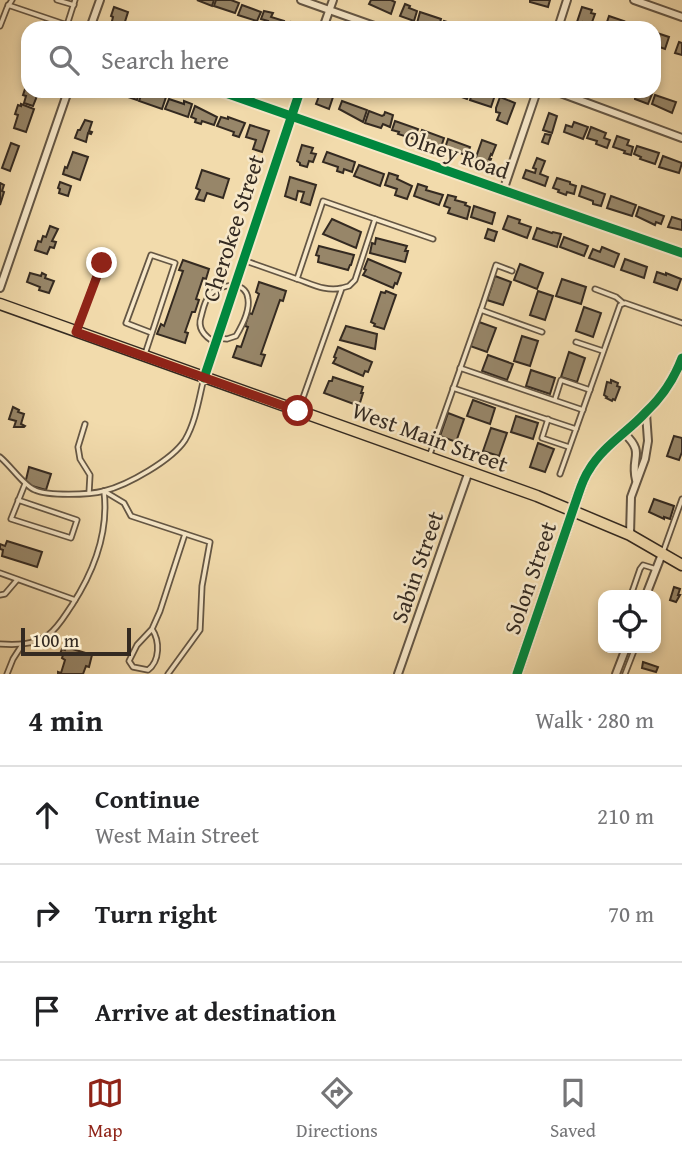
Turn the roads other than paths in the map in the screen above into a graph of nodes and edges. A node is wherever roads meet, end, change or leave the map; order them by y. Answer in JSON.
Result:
{"nodes":[{"id":1,"x":12,"y":0,"type":"edge"},
{"id":2,"x":57,"y":0,"type":"edge"},
{"id":3,"x":100,"y":0,"type":"edge"},
{"id":4,"x":301,"y":0,"type":"edge"},
{"id":5,"x":333,"y":0,"type":"edge"},
{"id":6,"x":567,"y":0,"type":"edge"},
{"id":7,"x":634,"y":0,"type":"edge"},
{"id":8,"x":74,"y":3,"type":"edge"},
{"id":9,"x":8,"y":5,"type":"junction"},
{"id":10,"x":330,"y":10,"type":"junction"},
{"id":11,"x":682,"y":17,"type":"edge"},
{"id":12,"x":55,"y":21,"type":"edge"},
{"id":13,"x":68,"y":21,"type":"edge"},
{"id":14,"x":92,"y":21,"type":"edge"},
{"id":15,"x":326,"y":21,"type":"edge"},
{"id":16,"x":361,"y":21,"type":"edge"},
{"id":17,"x":560,"y":21,"type":"edge"},
{"id":18,"x":0,"y":26,"type":"edge"},
{"id":19,"x":66,"y":98,"type":"edge"},
{"id":20,"x":240,"y":98,"type":"edge"},
{"id":21,"x":297,"y":98,"type":"edge"},
{"id":22,"x":535,"y":98,"type":"edge"},
{"id":23,"x":574,"y":98,"type":"edge"},
{"id":24,"x":291,"y":116,"type":"junction"},
{"id":25,"x":682,"y":138,"type":"edge"},
{"id":26,"x":503,"y":191,"type":"junction"},
{"id":27,"x":375,"y":219,"type":"junction"},
{"id":28,"x":433,"y":239,"type":"dead end"},
{"id":29,"x":682,"y":253,"type":"edge"},
{"id":30,"x":243,"y":260,"type":"junction"},
{"id":31,"x":102,"y":263,"type":"dead end"},
{"id":32,"x":512,"y":271,"type":"dead end"},
{"id":33,"x":298,"y":279,"type":"junction"},
{"id":34,"x":235,"y":285,"type":"junction"},
{"id":35,"x":0,"y":288,"type":"edge"},
{"id":36,"x":342,"y":288,"type":"junction"},
{"id":37,"x":595,"y":289,"type":"dead end"},
{"id":38,"x":622,"y":303,"type":"junction"},
{"id":39,"x":0,"y":304,"type":"edge"},
{"id":40,"x":481,"y":310,"type":"junction"},
{"id":41,"x":682,"y":323,"type":"edge"},
{"id":42,"x":76,"y":332,"type":"junction"},
{"id":43,"x":542,"y":332,"type":"dead end"},
{"id":44,"x":152,"y":333,"type":"junction"},
{"id":45,"x":217,"y":340,"type":"junction"},
{"id":46,"x":576,"y":342,"type":"dead end"},
{"id":47,"x":603,"y":351,"type":"junction"},
{"id":48,"x":144,"y":356,"type":"junction"},
{"id":49,"x":681,"y":363,"type":"edge"},
{"id":50,"x":460,"y":368,"type":"junction"},
{"id":51,"x":204,"y":378,"type":"junction"},
{"id":52,"x":453,"y":388,"type":"junction"},
{"id":53,"x":590,"y":390,"type":"junction"},
{"id":54,"x":554,"y":400,"type":"junction"},
{"id":55,"x":583,"y":410,"type":"junction"},
{"id":56,"x":298,"y":411,"type":"junction"},
{"id":57,"x":646,"y":413,"type":"junction"},
{"id":58,"x":548,"y":419,"type":"junction"},
{"id":59,"x":85,"y":424,"type":"dead end"},
{"id":60,"x":576,"y":429,"type":"junction"},
{"id":61,"x":624,"y":433,"type":"junction"},
{"id":62,"x":569,"y":447,"type":"junction"},
{"id":63,"x":0,"y":457,"type":"edge"},
{"id":64,"x":429,"y":457,"type":"junction"},
{"id":65,"x":469,"y":471,"type":"junction"},
{"id":66,"x":560,"y":474,"type":"dead end"},
{"id":67,"x":636,"y":480,"type":"junction"},
{"id":68,"x":25,"y":484,"type":"junction"},
{"id":69,"x":104,"y":491,"type":"junction"},
{"id":70,"x":89,"y":493,"type":"junction"},
{"id":71,"x":682,"y":499,"type":"edge"},
{"id":72,"x":19,"y":500,"type":"junction"},
{"id":73,"x":574,"y":511,"type":"junction"},
{"id":74,"x":185,"y":534,"type":"junction"},
{"id":75,"x":630,"y":535,"type":"junction"},
{"id":76,"x":662,"y":554,"type":"junction"},
{"id":77,"x":682,"y":565,"type":"edge"},
{"id":78,"x":656,"y":569,"type":"junction"},
{"id":79,"x":0,"y":573,"type":"edge"},
{"id":80,"x":18,"y":580,"type":"junction"},
{"id":81,"x":633,"y":590,"type":"edge"},
{"id":82,"x":648,"y":590,"type":"edge"},
{"id":83,"x":0,"y":595,"type":"edge"},
{"id":84,"x":75,"y":600,"type":"junction"},
{"id":85,"x":152,"y":629,"type":"junction"},
{"id":86,"x":0,"y":644,"type":"edge"},
{"id":87,"x":22,"y":645,"type":"junction"},
{"id":88,"x":624,"y":653,"type":"edge"},
{"id":89,"x":633,"y":653,"type":"edge"},
{"id":90,"x":7,"y":674,"type":"edge"},
{"id":91,"x":169,"y":674,"type":"edge"},
{"id":92,"x":398,"y":674,"type":"edge"},
{"id":93,"x":517,"y":674,"type":"edge"},
{"id":94,"x":616,"y":674,"type":"edge"},
{"id":95,"x":625,"y":674,"type":"edge"}],
"edges":[{"from":1,"to":9,"type":"lane"},
{"from":2,"to":8,"type":"lane"},
{"from":3,"to":14,"type":"street"},
{"from":4,"to":10,"type":"street"},
{"from":5,"to":10,"type":"street"},
{"from":6,"to":17,"type":"street"},
{"from":7,"to":11,"type":"street"},
{"from":8,"to":13,"type":"lane"},
{"from":9,"to":12,"type":"lane"},
{"from":9,"to":18,"type":"lane"},
{"from":10,"to":15,"type":"street"},
{"from":10,"to":16,"type":"street"},
{"from":19,"to":35,"type":"street"},
{"from":20,"to":24,"type":"street","name":"Olney Road"},
{"from":21,"to":24,"type":"street","name":"Cherokee Street"},
{"from":22,"to":26,"type":"street"},
{"from":23,"to":25,"type":"street"},
{"from":24,"to":26,"type":"street","name":"Olney Road"},
{"from":24,"to":30,"type":"street","name":"Cherokee Street"},
{"from":26,"to":29,"type":"street","name":"Olney Road"},
{"from":27,"to":28,"type":"lane"},
{"from":27,"to":33,"type":"lane"},
{"from":27,"to":36,"type":"lane"},
{"from":30,"to":33,"type":"lane"},
{"from":30,"to":34,"type":"street","name":"Cherokee Street"},
{"from":31,"to":42,"type":"lane"},
{"from":32,"to":40,"type":"lane"},
{"from":33,"to":36,"type":"lane"},
{"from":34,"to":45,"type":"street","name":"Cherokee Street"},
{"from":34,"to":45,"type":"lane"},
{"from":34,"to":45,"type":"lane"},
{"from":36,"to":56,"type":"lane"},
{"from":37,"to":38,"type":"lane"},
{"from":38,"to":41,"type":"lane"},
{"from":38,"to":47,"type":"lane"},
{"from":39,"to":42,"type":"main road","name":"West Main Street"},
{"from":40,"to":43,"type":"lane"},
{"from":40,"to":50,"type":"lane"},
{"from":42,"to":48,"type":"main road","name":"West Main Street"},
{"from":44,"to":44,"type":"lane"},
{"from":44,"to":48,"type":"lane"},
{"from":45,"to":51,"type":"street","name":"Cherokee Street"},
{"from":46,"to":47,"type":"lane"},
{"from":47,"to":53,"type":"lane"},
{"from":48,"to":51,"type":"main road","name":"West Main Street"},
{"from":49,"to":57,"type":"street","name":"Solon Street"},
{"from":50,"to":52,"type":"lane"},
{"from":50,"to":54,"type":"lane"},
{"from":51,"to":56,"type":"main road","name":"West Main Street"},
{"from":51,"to":69,"type":"lane"},
{"from":52,"to":58,"type":"lane"},
{"from":52,"to":64,"type":"lane"},
{"from":53,"to":54,"type":"lane"},
{"from":53,"to":55,"type":"lane"},
{"from":54,"to":55,"type":"lane"},
{"from":55,"to":60,"type":"lane"},
{"from":56,"to":64,"type":"main road","name":"West Main Street"},
{"from":57,"to":61,"type":"street","name":"Solon Street"},
{"from":57,"to":67,"type":"street"},
{"from":58,"to":60,"type":"lane"},
{"from":58,"to":62,"type":"lane"},
{"from":59,"to":70,"type":"lane"},
{"from":60,"to":62,"type":"lane"},
{"from":61,"to":67,"type":"street"},
{"from":61,"to":73,"type":"street","name":"Solon Street"},
{"from":62,"to":66,"type":"lane"},
{"from":63,"to":68,"type":"lane"},
{"from":64,"to":65,"type":"main road","name":"West Main Street"},
{"from":65,"to":73,"type":"main road","name":"West Main Street"},
{"from":65,"to":92,"type":"street","name":"Sabin Street"},
{"from":67,"to":75,"type":"street"},
{"from":68,"to":70,"type":"lane"},
{"from":68,"to":72,"type":"lane"},
{"from":69,"to":70,"type":"lane"},
{"from":69,"to":74,"type":"lane"},
{"from":69,"to":84,"type":"lane"},
{"from":71,"to":76,"type":"lane"},
{"from":72,"to":72,"type":"lane"},
{"from":73,"to":75,"type":"main road","name":"West Main Street"},
{"from":73,"to":93,"type":"street","name":"Solon Street"},
{"from":74,"to":85,"type":"lane"},
{"from":74,"to":91,"type":"lane"},
{"from":75,"to":76,"type":"main road","name":"West Main Street"},
{"from":76,"to":77,"type":"main road","name":"West Main Street"},
{"from":76,"to":78,"type":"street"},
{"from":78,"to":81,"type":"lane"},
{"from":78,"to":82,"type":"street"},
{"from":79,"to":80,"type":"lane"},
{"from":80,"to":83,"type":"lane"},
{"from":80,"to":84,"type":"lane"},
{"from":84,"to":87,"type":"lane"},
{"from":85,"to":85,"type":"lane"},
{"from":86,"to":87,"type":"lane"},
{"from":87,"to":90,"type":"lane"},
{"from":88,"to":94,"type":"street"},
{"from":89,"to":95,"type":"lane"}]}
